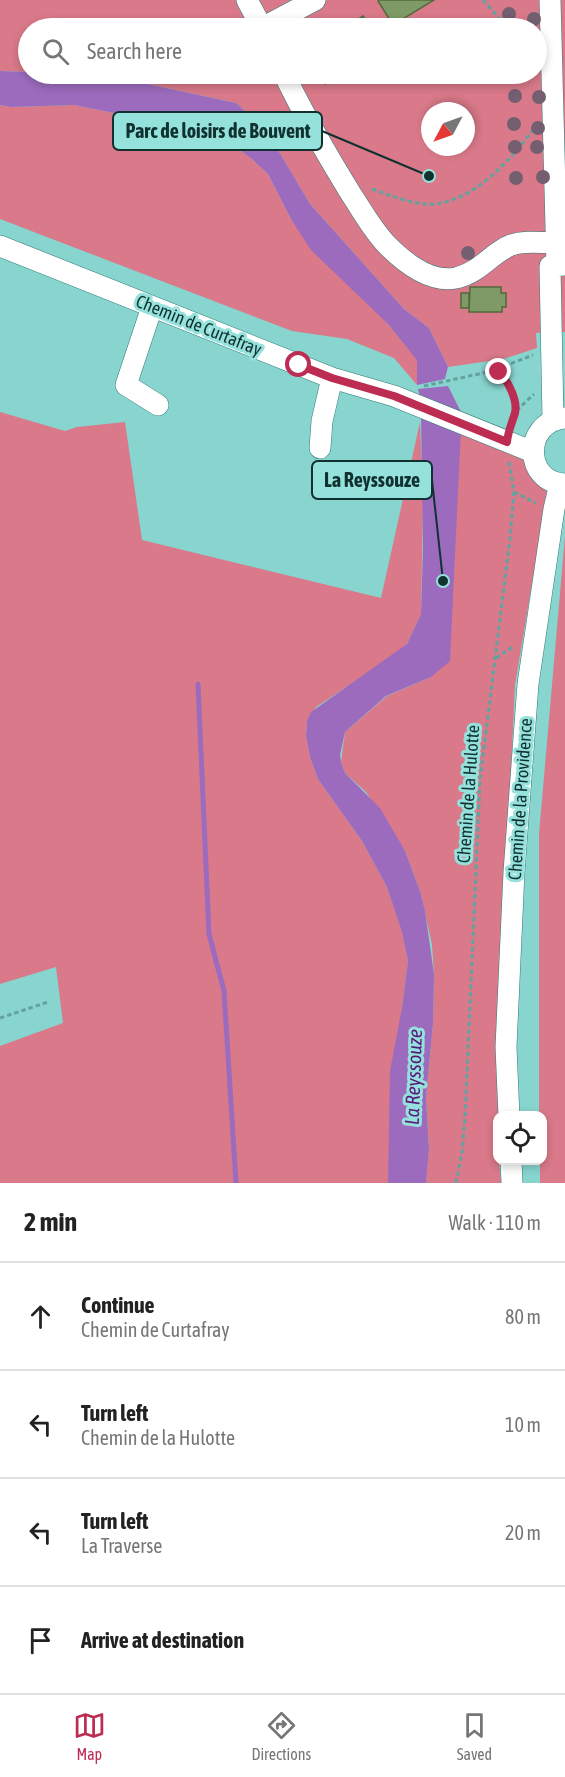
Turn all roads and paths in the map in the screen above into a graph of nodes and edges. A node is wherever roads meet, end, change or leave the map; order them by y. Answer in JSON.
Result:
{"nodes":[{"id":1,"x":247,"y":0,"type":"edge"},
{"id":2,"x":315,"y":0,"type":"edge"},
{"id":3,"x":483,"y":0,"type":"edge"},
{"id":4,"x":550,"y":0,"type":"edge"},
{"id":5,"x":257,"y":18,"type":"edge"},
{"id":6,"x":281,"y":18,"type":"edge"},
{"id":7,"x":499,"y":18,"type":"edge"},
{"id":8,"x":289,"y":84,"type":"edge"},
{"id":9,"x":553,"y":105,"type":"junction"},
{"id":10,"x":559,"y":137,"type":"edge"},
{"id":11,"x":371,"y":188,"type":"dead end"},
{"id":12,"x":556,"y":243,"type":"junction"},
{"id":13,"x":0,"y":246,"type":"edge"},
{"id":14,"x":561,"y":265,"type":"edge"},
{"id":15,"x":152,"y":307,"type":"junction"},
{"id":16,"x":552,"y":348,"type":"junction"},
{"id":17,"x":492,"y":371,"type":"junction"},
{"id":18,"x":332,"y":378,"type":"junction"},
{"id":19,"x":418,"y":397,"type":"junction"},
{"id":20,"x":158,"y":405,"type":"dead end"},
{"id":21,"x":559,"y":419,"type":"edge"},
{"id":22,"x":507,"y":442,"type":"junction"},
{"id":23,"x":320,"y":448,"type":"dead end"},
{"id":24,"x":533,"y":452,"type":"junction"},
{"id":25,"x":562,"y":484,"type":"edge"},
{"id":26,"x":48,"y":1002,"type":"dead end"},
{"id":27,"x":0,"y":1018,"type":"edge"},
{"id":28,"x":509,"y":1111,"type":"edge"},
{"id":29,"x":511,"y":1165,"type":"edge"},
{"id":30,"x":456,"y":1183,"type":"edge"},
{"id":31,"x":512,"y":1183,"type":"edge"}],
"edges":[{"from":1,"to":5,"type":"street"},
{"from":2,"to":6,"type":"street"},
{"from":3,"to":7,"type":"path"},
{"from":4,"to":9,"type":"street"},
{"from":8,"to":12,"type":"street"},
{"from":9,"to":10,"type":"street"},
{"from":9,"to":11,"type":"path"},
{"from":10,"to":12,"type":"street"},
{"from":12,"to":14,"type":"street"},
{"from":13,"to":15,"type":"street","name":"Chemin de Curtafray"},
{"from":14,"to":16,"type":"street"},
{"from":15,"to":18,"type":"street","name":"Chemin de Curtafray"},
{"from":15,"to":20,"type":"street"},
{"from":16,"to":17,"type":"path"},
{"from":16,"to":21,"type":"street"},
{"from":17,"to":19,"type":"path"},
{"from":17,"to":22,"type":"path","name":"Chemin de la Hulotte"},
{"from":18,"to":19,"type":"street","name":"Chemin de Curtafray"},
{"from":18,"to":23,"type":"street"},
{"from":19,"to":22,"type":"street","name":"Chemin de Curtafray"},
{"from":21,"to":24,"type":"street"},
{"from":22,"to":24,"type":"street","name":"Chemin de Curtafray"},
{"from":22,"to":30,"type":"path","name":"Chemin de la Hulotte"},
{"from":24,"to":25,"type":"street"},
{"from":25,"to":28,"type":"street","name":"Chemin de la Providence"},
{"from":26,"to":27,"type":"path"},
{"from":29,"to":31,"type":"street"}]}
